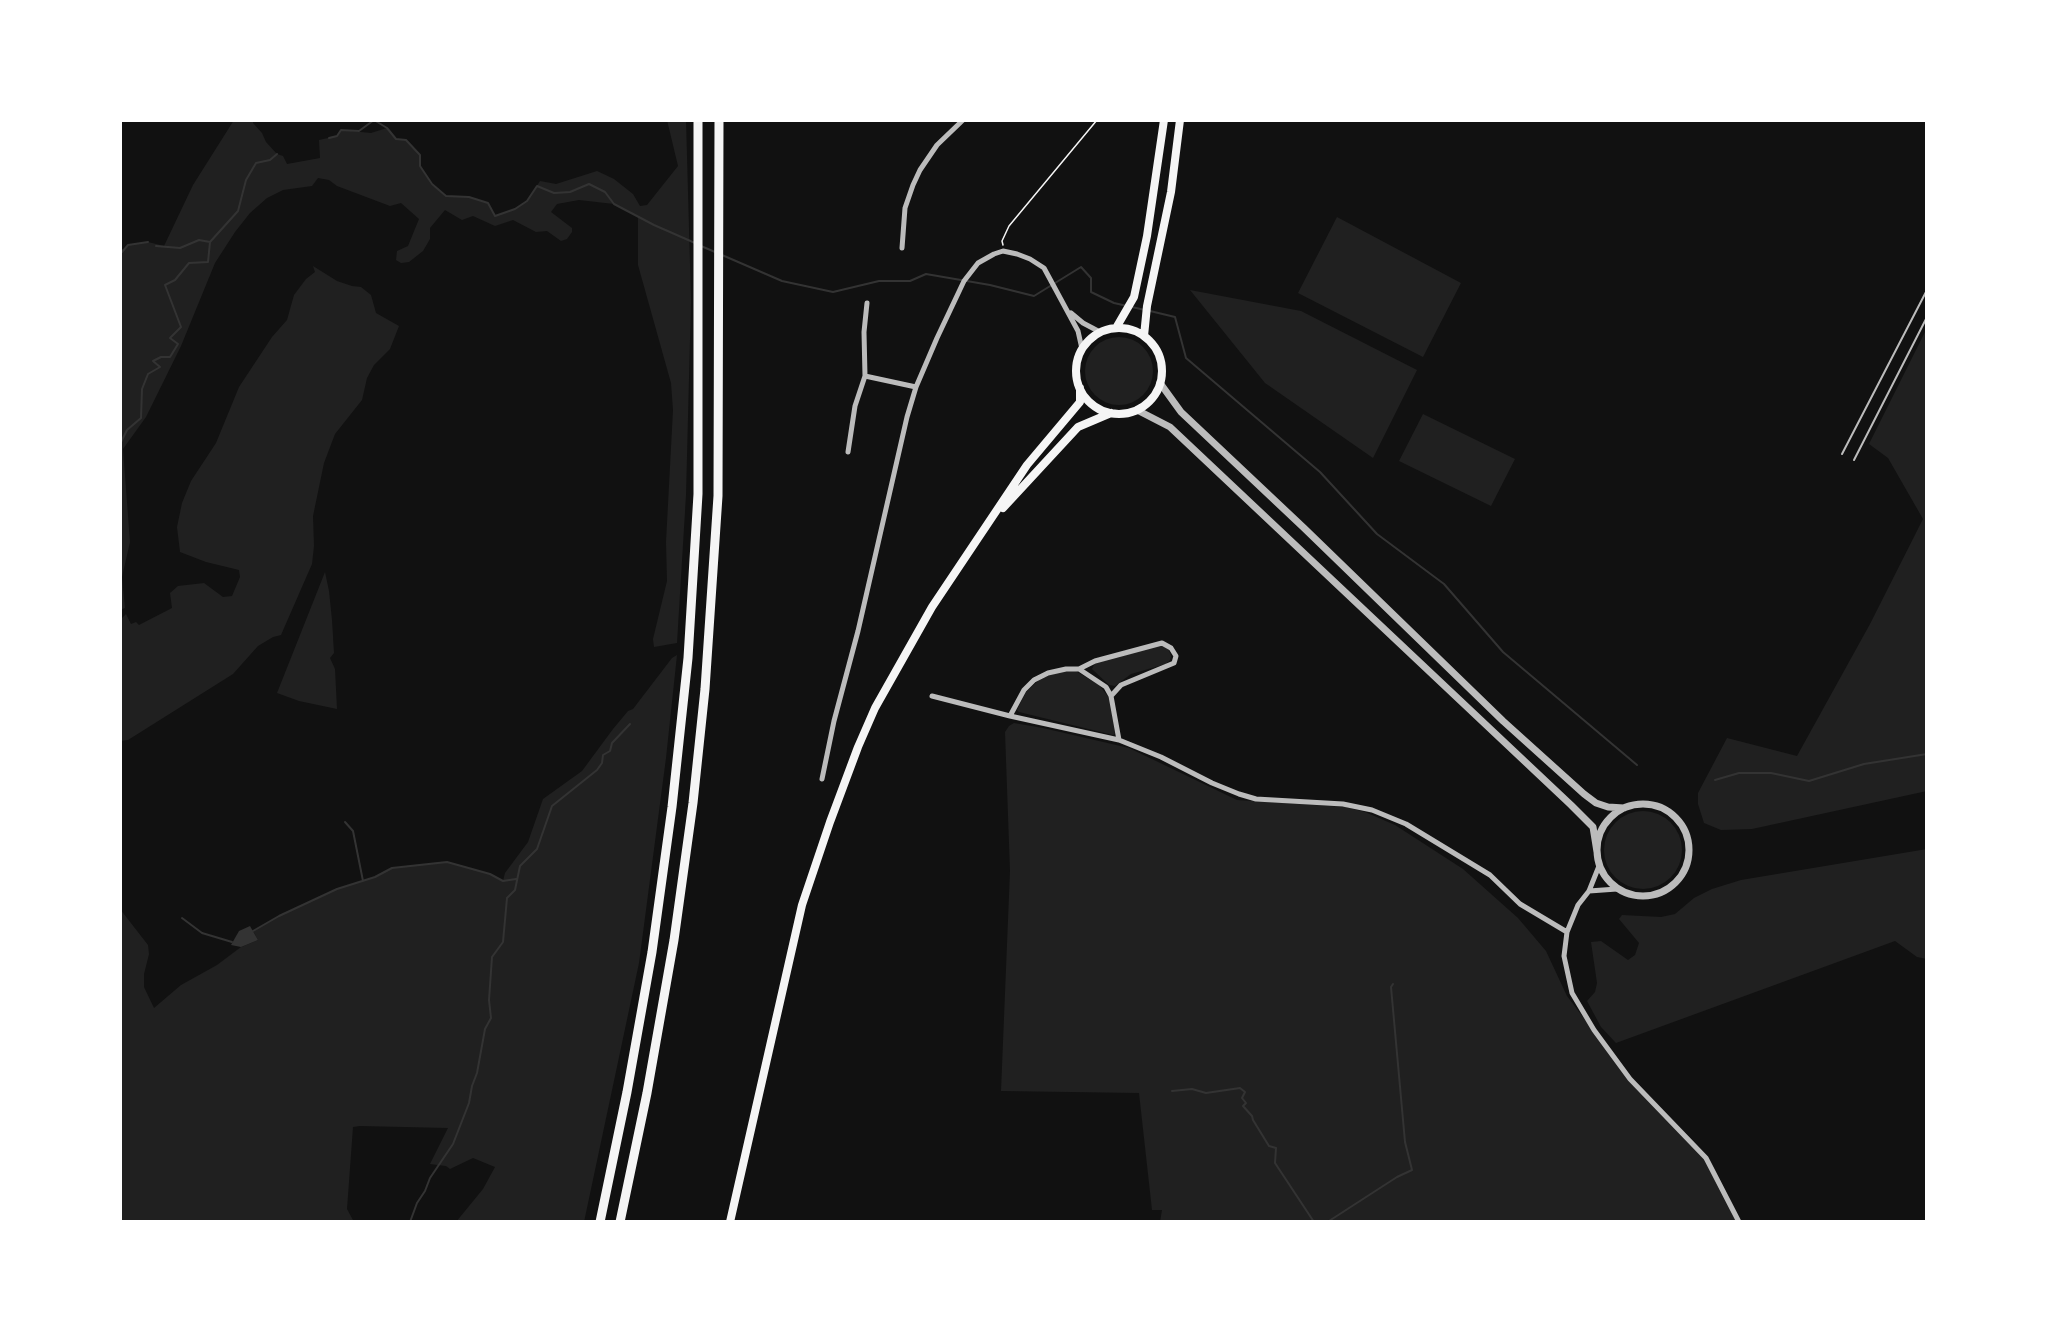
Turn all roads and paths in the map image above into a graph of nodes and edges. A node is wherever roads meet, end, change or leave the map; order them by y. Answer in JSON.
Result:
{"nodes":[{"id":1,"x":698,"y":120,"type":"edge"},
{"id":2,"x":719,"y":120,"type":"edge"},
{"id":3,"x":963,"y":120,"type":"edge"},
{"id":4,"x":1097,"y":120,"type":"edge"},
{"id":5,"x":1164,"y":120,"type":"edge"},
{"id":6,"x":1180,"y":120,"type":"edge"},
{"id":7,"x":902,"y":248,"type":"dead end"},
{"id":8,"x":1003,"y":251,"type":"junction"},
{"id":9,"x":1927,"y":290,"type":"edge"},
{"id":10,"x":867,"y":303,"type":"dead end"},
{"id":11,"x":1067,"y":310,"type":"junction"},
{"id":12,"x":1927,"y":317,"type":"edge"},
{"id":13,"x":1116,"y":328,"type":"junction"},
{"id":14,"x":1100,"y":332,"type":"junction"},
{"id":15,"x":1144,"y":336,"type":"junction"},
{"id":16,"x":1082,"y":349,"type":"junction"},
{"id":17,"x":865,"y":376,"type":"junction"},
{"id":18,"x":1160,"y":383,"type":"junction"},
{"id":19,"x":916,"y":387,"type":"junction"},
{"id":20,"x":1080,"y":388,"type":"junction"},
{"id":21,"x":1137,"y":410,"type":"junction"},
{"id":22,"x":1112,"y":413,"type":"junction"},
{"id":23,"x":848,"y":452,"type":"dead end"},
{"id":24,"x":1842,"y":454,"type":"dead end"},
{"id":25,"x":1854,"y":460,"type":"dead end"},
{"id":26,"x":984,"y":527,"type":"junction"},
{"id":27,"x":1079,"y":669,"type":"junction"},
{"id":28,"x":932,"y":696,"type":"dead end"},
{"id":29,"x":1111,"y":696,"type":"junction"},
{"id":30,"x":1010,"y":716,"type":"junction"},
{"id":31,"x":1119,"y":740,"type":"junction"},
{"id":32,"x":822,"y":779,"type":"dead end"},
{"id":33,"x":1624,"y":808,"type":"junction"},
{"id":34,"x":1597,"y":852,"type":"junction"},
{"id":35,"x":1599,"y":866,"type":"junction"},
{"id":36,"x":1617,"y":889,"type":"junction"},
{"id":37,"x":1589,"y":891,"type":"junction"},
{"id":38,"x":1567,"y":932,"type":"junction"},
{"id":39,"x":600,"y":1222,"type":"edge"},
{"id":40,"x":620,"y":1222,"type":"edge"},
{"id":41,"x":730,"y":1222,"type":"edge"},
{"id":42,"x":1739,"y":1222,"type":"edge"}],
"edges":[{"from":1,"to":39,"type":"highway"},
{"from":2,"to":40,"type":"highway"},
{"from":3,"to":7,"type":"street"},
{"from":4,"to":8,"type":"path"},
{"from":5,"to":13,"type":"main road"},
{"from":6,"to":15,"type":"main road"},
{"from":8,"to":11,"type":"street"},
{"from":8,"to":19,"type":"street"},
{"from":9,"to":24,"type":"lane"},
{"from":10,"to":17,"type":"street"},
{"from":11,"to":14,"type":"street"},
{"from":11,"to":16,"type":"street"},
{"from":12,"to":25,"type":"lane"},
{"from":13,"to":14,"type":"main road"},
{"from":13,"to":15,"type":"main road"},
{"from":14,"to":16,"type":"main road"},
{"from":15,"to":18,"type":"main road"},
{"from":16,"to":20,"type":"main road"},
{"from":17,"to":19,"type":"street"},
{"from":17,"to":23,"type":"street"},
{"from":18,"to":21,"type":"main road"},
{"from":18,"to":33,"type":"street"},
{"from":19,"to":32,"type":"street"},
{"from":20,"to":22,"type":"main road"},
{"from":20,"to":26,"type":"main road"},
{"from":21,"to":22,"type":"main road"},
{"from":21,"to":34,"type":"street"},
{"from":22,"to":26,"type":"main road"},
{"from":26,"to":41,"type":"main road"},
{"from":27,"to":29,"type":"street"},
{"from":27,"to":29,"type":"street"},
{"from":27,"to":30,"type":"street"},
{"from":28,"to":30,"type":"street"},
{"from":29,"to":31,"type":"street"},
{"from":30,"to":31,"type":"street"},
{"from":31,"to":38,"type":"street"},
{"from":33,"to":34,"type":"street"},
{"from":33,"to":36,"type":"street"},
{"from":34,"to":35,"type":"street"},
{"from":35,"to":36,"type":"street"},
{"from":35,"to":37,"type":"street"},
{"from":36,"to":37,"type":"street"},
{"from":37,"to":38,"type":"street"},
{"from":38,"to":42,"type":"street"}]}
